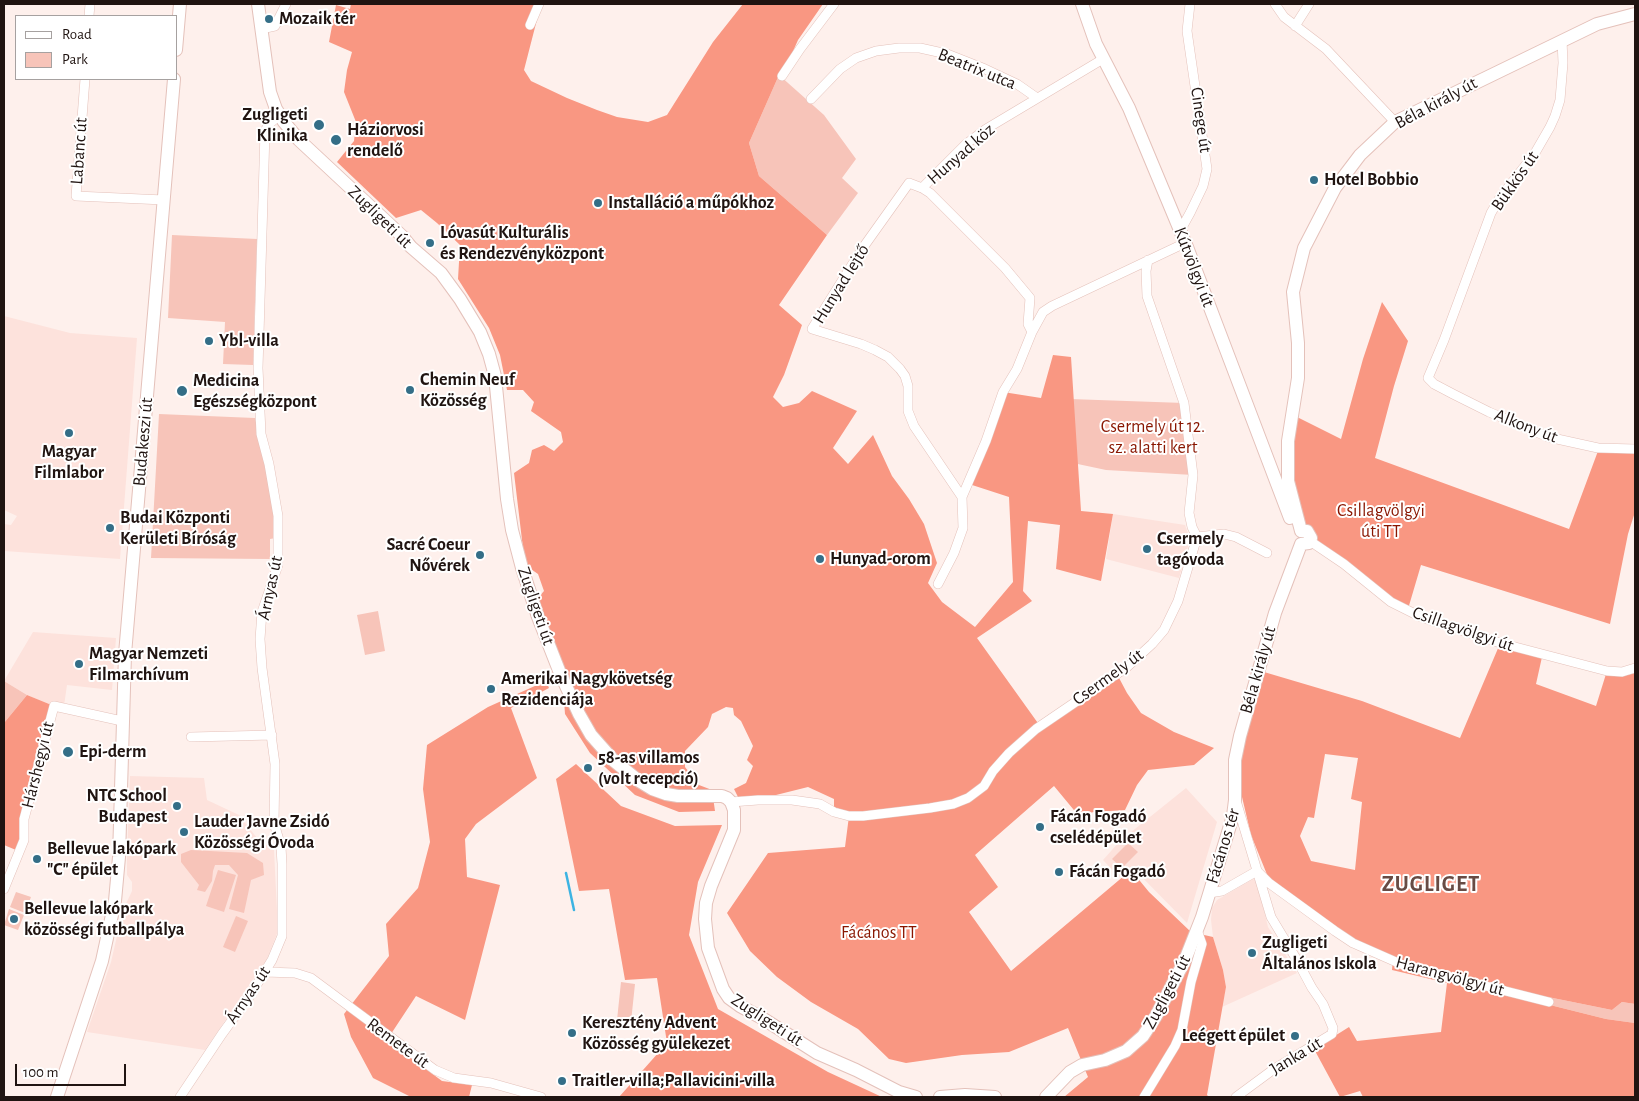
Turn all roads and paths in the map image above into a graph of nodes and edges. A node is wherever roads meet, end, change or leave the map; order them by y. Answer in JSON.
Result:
{"nodes":[{"id":1,"x":180,"y":4,"type":"edge"},
{"id":2,"x":258,"y":4,"type":"edge"},
{"id":3,"x":286,"y":4,"type":"edge"},
{"id":4,"x":539,"y":4,"type":"edge"},
{"id":5,"x":834,"y":4,"type":"edge"},
{"id":6,"x":1082,"y":4,"type":"edge"},
{"id":7,"x":1190,"y":4,"type":"edge"},
{"id":8,"x":1275,"y":4,"type":"edge"},
{"id":9,"x":1309,"y":4,"type":"edge"},
{"id":10,"x":1635,"y":14,"type":"edge"},
{"id":11,"x":530,"y":25,"type":"dead end"},
{"id":12,"x":1295,"y":26,"type":"junction"},
{"id":13,"x":178,"y":27,"type":"edge"},
{"id":14,"x":261,"y":28,"type":"junction"},
{"id":15,"x":1562,"y":40,"type":"junction"},
{"id":16,"x":1103,"y":59,"type":"junction"},
{"id":17,"x":782,"y":76,"type":"dead end"},
{"id":18,"x":84,"y":80,"type":"edge"},
{"id":19,"x":174,"y":80,"type":"edge"},
{"id":20,"x":1037,"y":98,"type":"junction"},
{"id":21,"x":811,"y":99,"type":"dead end"},
{"id":22,"x":280,"y":115,"type":"junction"},
{"id":23,"x":1395,"y":122,"type":"junction"},
{"id":24,"x":922,"y":188,"type":"junction"},
{"id":25,"x":164,"y":200,"type":"junction"},
{"id":26,"x":1180,"y":231,"type":"junction"},
{"id":27,"x":1185,"y":244,"type":"junction"},
{"id":28,"x":1148,"y":260,"type":"junction"},
{"id":29,"x":1032,"y":332,"type":"junction"},
{"id":30,"x":1428,"y":376,"type":"joint"},
{"id":31,"x":1635,"y":449,"type":"edge"},
{"id":32,"x":962,"y":497,"type":"junction"},
{"id":33,"x":1197,"y":537,"type":"junction"},
{"id":34,"x":1302,"y":538,"type":"junction"},
{"id":35,"x":1267,"y":553,"type":"dead end"},
{"id":36,"x":938,"y":584,"type":"dead end"},
{"id":37,"x":1635,"y":668,"type":"edge"},
{"id":38,"x":122,"y":721,"type":"junction"},
{"id":39,"x":272,"y":735,"type":"junction"},
{"id":40,"x":192,"y":737,"type":"dead end"},
{"id":41,"x":1235,"y":800,"type":"junction"},
{"id":42,"x":731,"y":802,"type":"junction"},
{"id":43,"x":1257,"y":871,"type":"junction"},
{"id":44,"x":4,"y":889,"type":"edge"},
{"id":45,"x":1209,"y":893,"type":"junction"},
{"id":46,"x":1197,"y":930,"type":"junction"},
{"id":47,"x":265,"y":972,"type":"junction"},
{"id":48,"x":1549,"y":1002,"type":"dead end"},
{"id":49,"x":57,"y":1097,"type":"edge"},
{"id":50,"x":180,"y":1097,"type":"edge"},
{"id":51,"x":541,"y":1097,"type":"edge"},
{"id":52,"x":916,"y":1097,"type":"edge"},
{"id":53,"x":940,"y":1097,"type":"edge"},
{"id":54,"x":995,"y":1097,"type":"edge"},
{"id":55,"x":1046,"y":1097,"type":"edge"},
{"id":56,"x":1144,"y":1097,"type":"edge"},
{"id":57,"x":1236,"y":1097,"type":"edge"}],
"edges":[{"from":1,"to":13,"type":"street"},
{"from":2,"to":14,"type":"street","name":"Zugligeti út"},
{"from":3,"to":14,"type":"street"},
{"from":4,"to":11,"type":"street"},
{"from":5,"to":17,"type":"street"},
{"from":6,"to":16,"type":"street","name":"Kútvölgyi út"},
{"from":7,"to":26,"type":"street","name":"Cinege út"},
{"from":8,"to":12,"type":"street"},
{"from":9,"to":12,"type":"street"},
{"from":10,"to":15,"type":"street","name":"Béla király út"},
{"from":12,"to":23,"type":"street"},
{"from":14,"to":22,"type":"street","name":"Zugligeti út"},
{"from":15,"to":23,"type":"street","name":"Béla király út"},
{"from":15,"to":30,"type":"street","name":"Bükkös út"},
{"from":16,"to":20,"type":"street","name":"Hunyad köz"},
{"from":16,"to":26,"type":"street","name":"Kútvölgyi út"},
{"from":18,"to":25,"type":"street","name":"Labanc út"},
{"from":19,"to":25,"type":"street","name":"Budakeszi út"},
{"from":20,"to":21,"type":"street","name":"Beatrix utca"},
{"from":20,"to":24,"type":"street","name":"Hunyad köz"},
{"from":22,"to":39,"type":"street","name":"Árnyas út"},
{"from":22,"to":42,"type":"street","name":"Zugligeti út"},
{"from":23,"to":34,"type":"street","name":"Béla király út"},
{"from":24,"to":29,"type":"street"},
{"from":24,"to":32,"type":"street","name":"Hunyad lejtő"},
{"from":25,"to":38,"type":"street","name":"Budakeszi út"},
{"from":26,"to":27,"type":"street","name":"Kútvölgyi út"},
{"from":27,"to":28,"type":"street"},
{"from":27,"to":34,"type":"street","name":"Kútvölgyi út"},
{"from":28,"to":29,"type":"street"},
{"from":28,"to":33,"type":"street"},
{"from":29,"to":32,"type":"street"},
{"from":30,"to":31,"type":"street","name":"Alkony út"},
{"from":32,"to":36,"type":"street"},
{"from":33,"to":35,"type":"street"},
{"from":33,"to":42,"type":"street","name":"Csermely út"},
{"from":34,"to":37,"type":"street","name":"Csillagvölgyi út"},
{"from":34,"to":41,"type":"street","name":"Béla király út"},
{"from":38,"to":44,"type":"street","name":"Hárshegyi út"},
{"from":38,"to":49,"type":"street","name":"Budakeszi út"},
{"from":39,"to":40,"type":"street"},
{"from":39,"to":47,"type":"street","name":"Árnyas út"},
{"from":41,"to":43,"type":"street","name":"Fácános tér"},
{"from":41,"to":45,"type":"street","name":"Fácános tér"},
{"from":42,"to":52,"type":"street","name":"Zugligeti út"},
{"from":43,"to":45,"type":"street","name":"Fácános tér"},
{"from":43,"to":48,"type":"street","name":"Harangvölgyi út"},
{"from":43,"to":57,"type":"street","name":"Janka út"},
{"from":45,"to":46,"type":"street","name":"Zugligeti út"},
{"from":46,"to":55,"type":"street","name":"Zugligeti út"},
{"from":46,"to":56,"type":"street"},
{"from":47,"to":50,"type":"street","name":"Árnyas út"},
{"from":47,"to":51,"type":"street","name":"Remete út"},
{"from":53,"to":54,"type":"street"}]}
